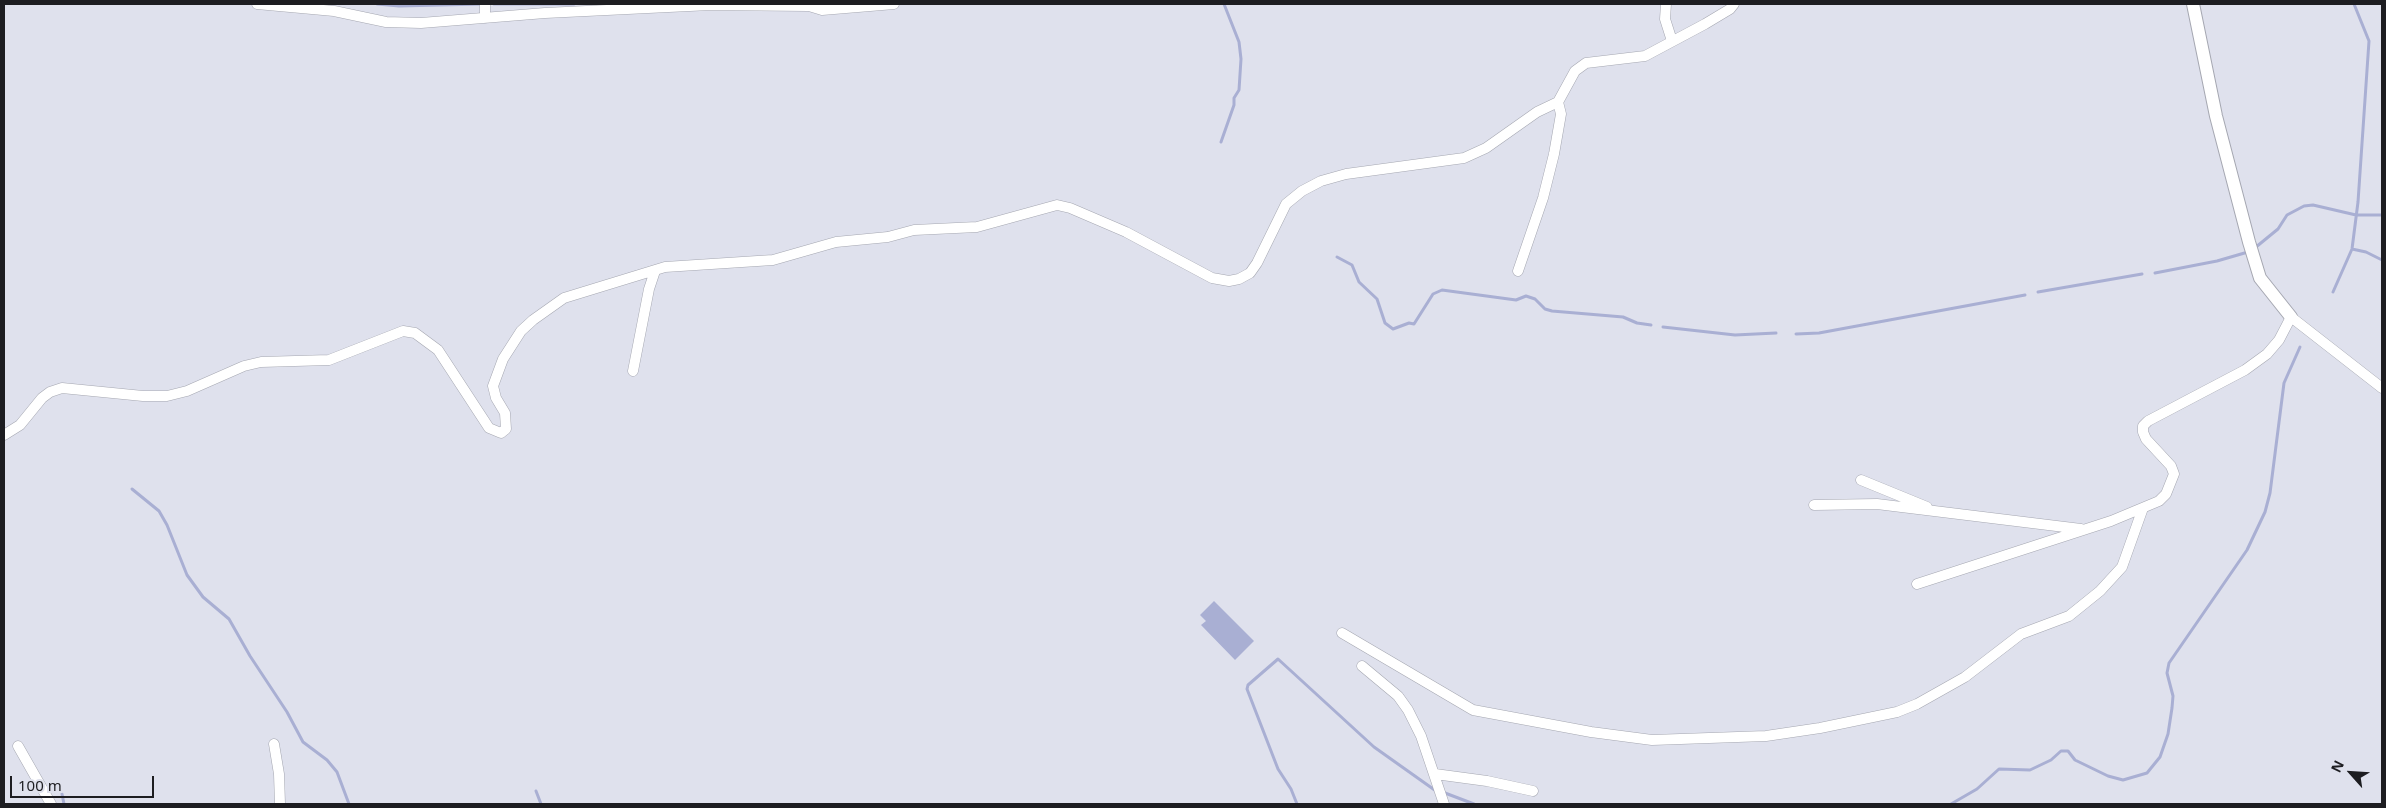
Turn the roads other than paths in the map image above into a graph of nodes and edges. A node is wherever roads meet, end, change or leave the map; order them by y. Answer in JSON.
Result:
{"nodes":[{"id":1,"x":257,"y":4,"type":"edge"},
{"id":2,"x":485,"y":4,"type":"edge"},
{"id":3,"x":894,"y":4,"type":"edge"},
{"id":4,"x":1666,"y":4,"type":"edge"},
{"id":5,"x":1734,"y":4,"type":"edge"},
{"id":6,"x":2193,"y":4,"type":"edge"},
{"id":7,"x":485,"y":18,"type":"junction"},
{"id":8,"x":1672,"y":42,"type":"junction"},
{"id":9,"x":1558,"y":102,"type":"junction"},
{"id":10,"x":655,"y":270,"type":"junction"},
{"id":11,"x":1518,"y":271,"type":"dead end"},
{"id":12,"x":2291,"y":317,"type":"junction"},
{"id":13,"x":633,"y":371,"type":"dead end"},
{"id":14,"x":2382,"y":388,"type":"edge"},
{"id":15,"x":4,"y":435,"type":"edge"},
{"id":16,"x":1861,"y":480,"type":"dead end"},
{"id":17,"x":1814,"y":505,"type":"dead end"},
{"id":18,"x":2143,"y":508,"type":"junction"},
{"id":19,"x":1937,"y":512,"type":"junction"},
{"id":20,"x":2085,"y":530,"type":"junction"},
{"id":21,"x":1917,"y":584,"type":"dead end"},
{"id":22,"x":1342,"y":633,"type":"dead end"},
{"id":23,"x":1362,"y":666,"type":"dead end"},
{"id":24,"x":274,"y":744,"type":"dead end"},
{"id":25,"x":18,"y":746,"type":"dead end"},
{"id":26,"x":1435,"y":774,"type":"junction"},
{"id":27,"x":1533,"y":792,"type":"dead end"},
{"id":28,"x":51,"y":804,"type":"edge"},
{"id":29,"x":280,"y":804,"type":"edge"},
{"id":30,"x":1444,"y":804,"type":"edge"}],
"edges":[{"from":1,"to":7,"type":"street"},
{"from":2,"to":7,"type":"street"},
{"from":3,"to":7,"type":"street"},
{"from":4,"to":8,"type":"street"},
{"from":5,"to":8,"type":"street"},
{"from":6,"to":12,"type":"street"},
{"from":8,"to":9,"type":"street"},
{"from":9,"to":10,"type":"street"},
{"from":9,"to":11,"type":"street"},
{"from":10,"to":13,"type":"street"},
{"from":10,"to":15,"type":"street"},
{"from":12,"to":14,"type":"street"},
{"from":12,"to":18,"type":"street"},
{"from":16,"to":19,"type":"street"},
{"from":17,"to":19,"type":"street"},
{"from":18,"to":20,"type":"street"},
{"from":18,"to":22,"type":"street"},
{"from":19,"to":20,"type":"street"},
{"from":20,"to":21,"type":"street"},
{"from":23,"to":26,"type":"street"},
{"from":24,"to":29,"type":"street"},
{"from":25,"to":28,"type":"street"},
{"from":26,"to":27,"type":"street"},
{"from":26,"to":30,"type":"street"}]}
